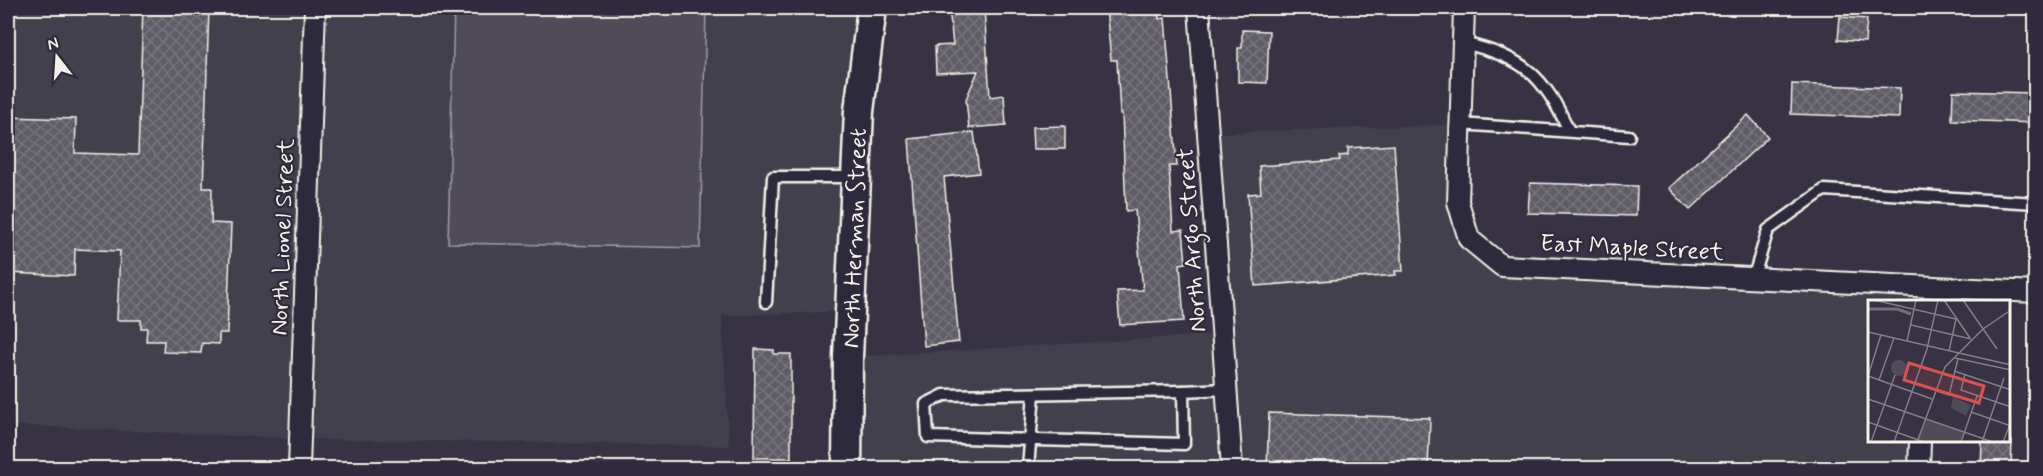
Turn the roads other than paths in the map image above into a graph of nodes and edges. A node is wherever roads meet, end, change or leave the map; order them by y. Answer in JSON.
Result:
{"nodes":[{"id":1,"x":315,"y":8,"type":"edge"},
{"id":2,"x":872,"y":8,"type":"edge"},
{"id":3,"x":1199,"y":8,"type":"edge"},
{"id":4,"x":1464,"y":8,"type":"edge"},
{"id":5,"x":1463,"y":43,"type":"junction"},
{"id":6,"x":1460,"y":124,"type":"junction"},
{"id":7,"x":1569,"y":131,"type":"junction"},
{"id":8,"x":1629,"y":136,"type":"dead end"},
{"id":9,"x":856,"y":177,"type":"junction"},
{"id":10,"x":2036,"y":203,"type":"edge"},
{"id":11,"x":1753,"y":279,"type":"junction"},
{"id":12,"x":2036,"y":292,"type":"edge"},
{"id":13,"x":1925,"y":295,"type":"edge"},
{"id":14,"x":766,"y":302,"type":"dead end"},
{"id":15,"x":1227,"y":389,"type":"junction"},
{"id":16,"x":1183,"y":391,"type":"junction"},
{"id":17,"x":1034,"y":394,"type":"junction"},
{"id":18,"x":1031,"y":442,"type":"junction"},
{"id":19,"x":1920,"y":443,"type":"edge"},
{"id":20,"x":299,"y":468,"type":"edge"},
{"id":21,"x":847,"y":468,"type":"edge"},
{"id":22,"x":1029,"y":468,"type":"edge"},
{"id":23,"x":1232,"y":468,"type":"edge"},
{"id":24,"x":1919,"y":468,"type":"edge"}],
"edges":[{"from":1,"to":20,"type":"street","name":"North Lionel Street"},
{"from":2,"to":9,"type":"main road","name":"North Herman Street"},
{"from":3,"to":15,"type":"street","name":"North Argo Street"},
{"from":4,"to":5,"type":"street","name":"East Maple Street"},
{"from":5,"to":6,"type":"street","name":"East Maple Street"},
{"from":5,"to":7,"type":"lane"},
{"from":6,"to":7,"type":"lane"},
{"from":6,"to":11,"type":"street","name":"East Maple Street"},
{"from":7,"to":8,"type":"lane"},
{"from":9,"to":14,"type":"lane"},
{"from":9,"to":21,"type":"main road","name":"North Herman Street"},
{"from":10,"to":11,"type":"lane"},
{"from":11,"to":13,"type":"street","name":"East Maple Street"},
{"from":12,"to":13,"type":"street","name":"East Maple Street"},
{"from":15,"to":16,"type":"lane"},
{"from":15,"to":23,"type":"street","name":"North Argo Street"},
{"from":16,"to":17,"type":"lane"},
{"from":16,"to":18,"type":"lane"},
{"from":17,"to":18,"type":"lane"},
{"from":17,"to":18,"type":"lane"},
{"from":18,"to":22,"type":"lane"},
{"from":19,"to":24,"type":"street"}]}
